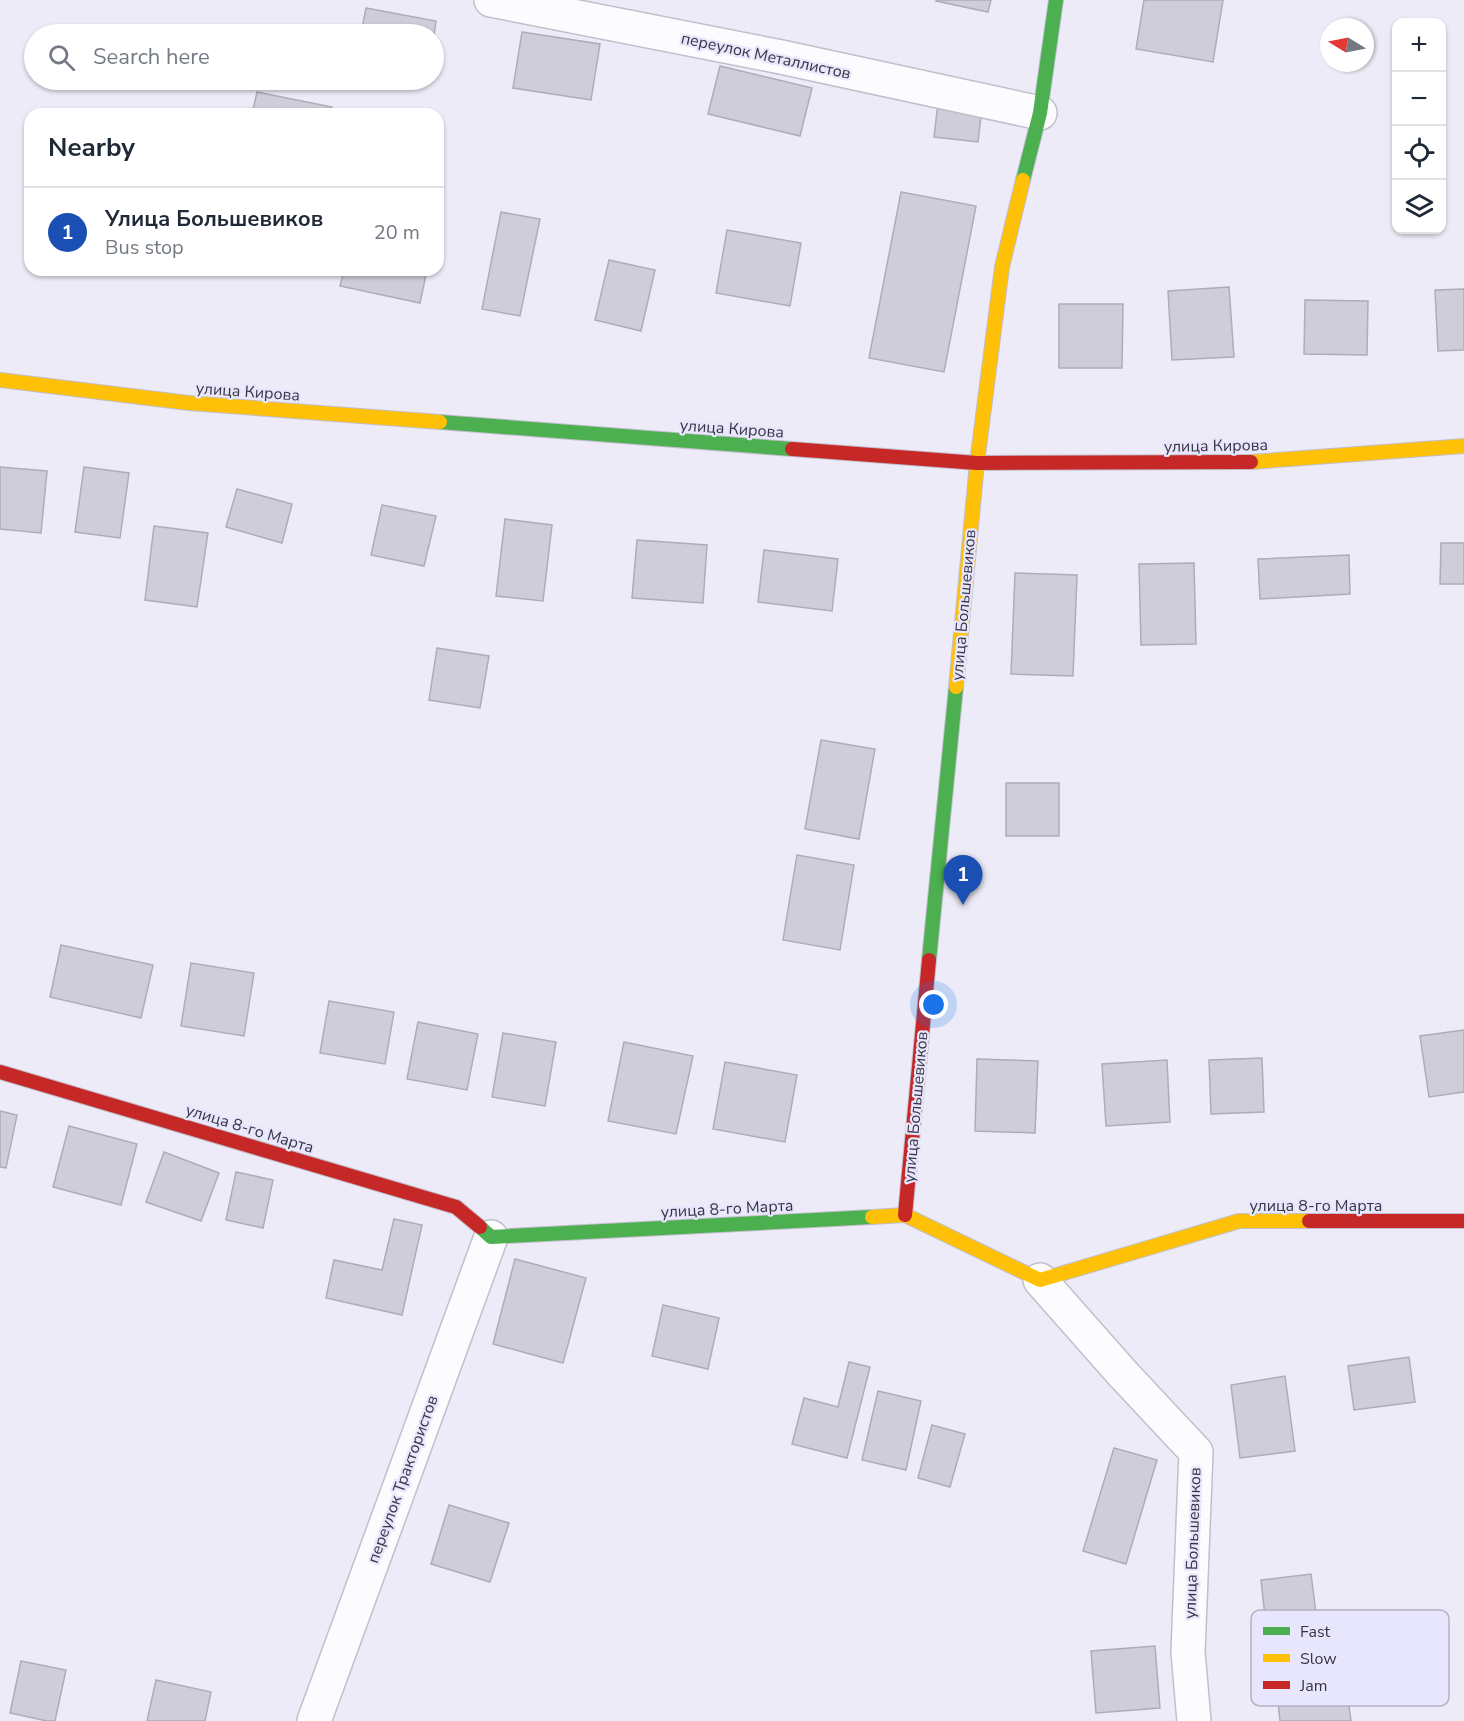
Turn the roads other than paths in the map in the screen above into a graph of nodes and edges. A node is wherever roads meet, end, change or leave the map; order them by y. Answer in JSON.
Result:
{"nodes":[{"id":1,"x":491,"y":0,"type":"edge"},
{"id":2,"x":1056,"y":0,"type":"edge"},
{"id":3,"x":1040,"y":113,"type":"junction"},
{"id":4,"x":0,"y":380,"type":"edge"},
{"id":5,"x":1464,"y":446,"type":"edge"},
{"id":6,"x":977,"y":463,"type":"junction"},
{"id":7,"x":0,"y":1072,"type":"edge"},
{"id":8,"x":905,"y":1215,"type":"junction"},
{"id":9,"x":1464,"y":1221,"type":"edge"},
{"id":10,"x":491,"y":1237,"type":"junction"},
{"id":11,"x":1040,"y":1280,"type":"junction"},
{"id":12,"x":314,"y":1721,"type":"edge"},
{"id":13,"x":1194,"y":1721,"type":"edge"}],
"edges":[{"from":1,"to":3,"type":"street","name":"переулок Металлистов"},
{"from":2,"to":3,"type":"street","name":"улица Большевиков"},
{"from":3,"to":6,"type":"street","name":"улица Большевиков"},
{"from":4,"to":6,"type":"street","name":"улица Кирова"},
{"from":5,"to":6,"type":"street","name":"улица Кирова"},
{"from":6,"to":8,"type":"street","name":"улица Большевиков"},
{"from":7,"to":10,"type":"street","name":"улица 8-го Марта"},
{"from":8,"to":10,"type":"street","name":"улица 8-го Марта"},
{"from":8,"to":11,"type":"street","name":"улица 8-го Марта"},
{"from":9,"to":11,"type":"street","name":"улица 8-го Марта"},
{"from":10,"to":12,"type":"street","name":"переулок Трактористов"},
{"from":11,"to":13,"type":"street","name":"улица Большевиков"}]}
